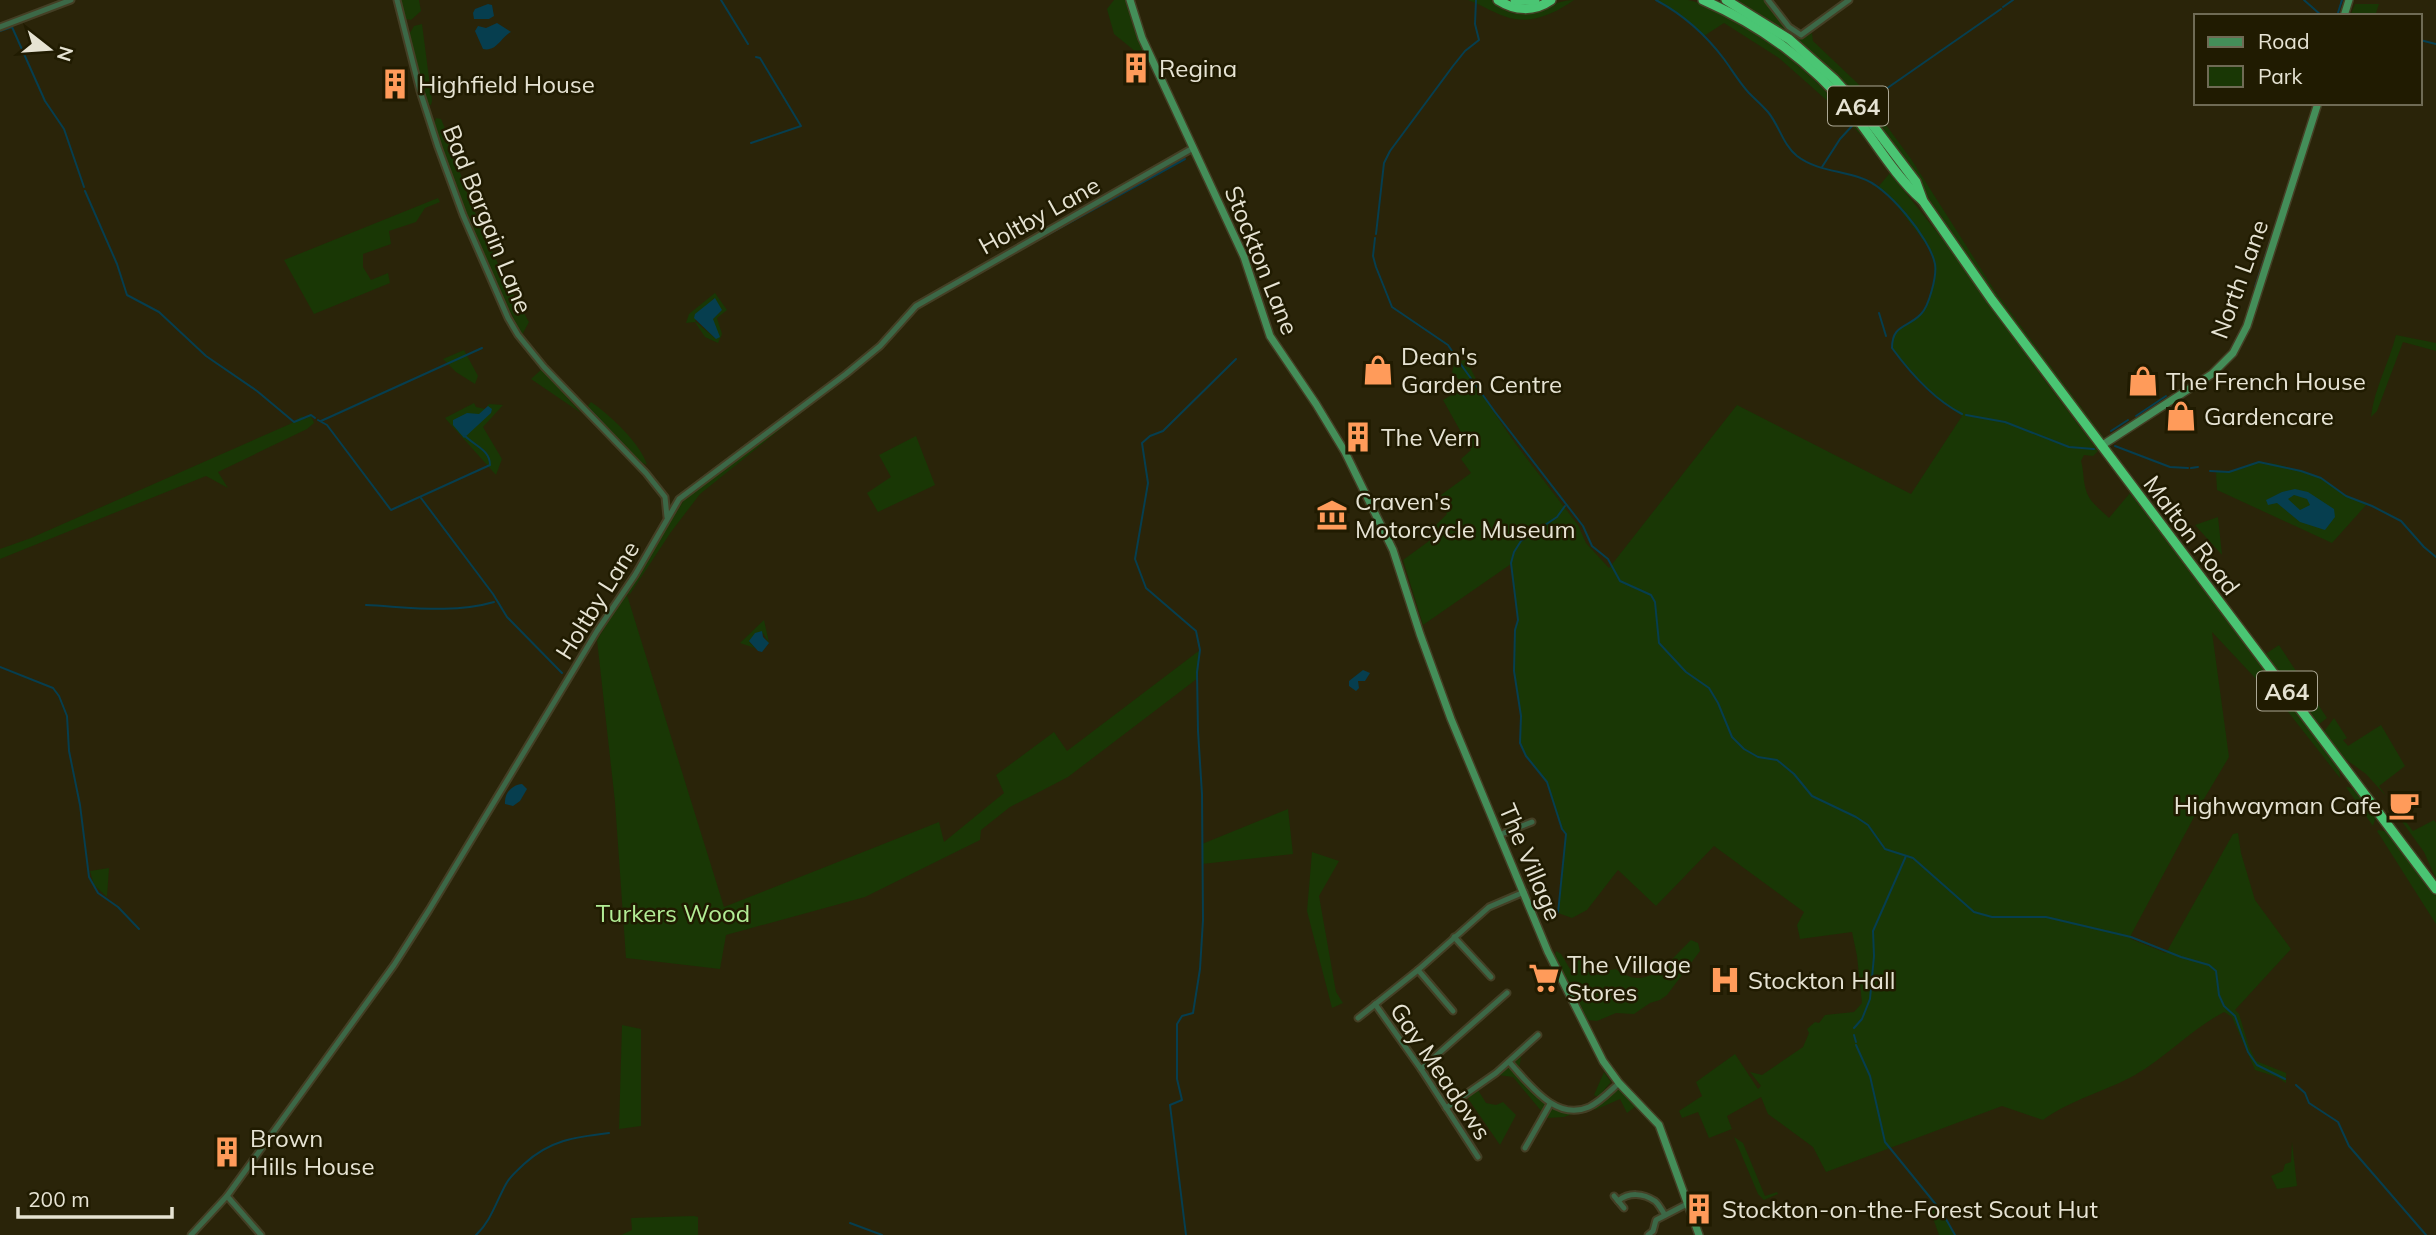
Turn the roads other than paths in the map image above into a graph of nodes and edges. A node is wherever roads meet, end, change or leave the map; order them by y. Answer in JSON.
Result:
{"nodes":[{"id":1,"x":71,"y":0,"type":"edge"},
{"id":2,"x":397,"y":0,"type":"edge"},
{"id":3,"x":1130,"y":0,"type":"edge"},
{"id":4,"x":1498,"y":0,"type":"edge"},
{"id":5,"x":1515,"y":0,"type":"edge"},
{"id":6,"x":1535,"y":0,"type":"edge"},
{"id":7,"x":1551,"y":0,"type":"edge"},
{"id":8,"x":1703,"y":0,"type":"edge"},
{"id":9,"x":1726,"y":0,"type":"edge"},
{"id":10,"x":1768,"y":0,"type":"edge"},
{"id":11,"x":1849,"y":0,"type":"edge"},
{"id":12,"x":0,"y":27,"type":"edge"},
{"id":13,"x":1787,"y":43,"type":"junction"},
{"id":14,"x":2317,"y":105,"type":"edge"},
{"id":15,"x":1194,"y":148,"type":"junction"},
{"id":16,"x":2101,"y":446,"type":"junction"},
{"id":17,"x":665,"y":497,"type":"junction"},
{"id":18,"x":679,"y":499,"type":"junction"},
{"id":19,"x":667,"y":517,"type":"junction"},
{"id":20,"x":1467,"y":759,"type":"joint"},
{"id":21,"x":1532,"y":822,"type":"dead end"},
{"id":22,"x":1499,"y":835,"type":"junction"},
{"id":23,"x":2436,"y":889,"type":"edge"},
{"id":24,"x":1524,"y":892,"type":"junction"},
{"id":25,"x":1454,"y":937,"type":"junction"},
{"id":26,"x":1418,"y":970,"type":"junction"},
{"id":27,"x":1491,"y":977,"type":"dead end"},
{"id":28,"x":1507,"y":993,"type":"dead end"},
{"id":29,"x":1375,"y":1004,"type":"junction"},
{"id":30,"x":1453,"y":1011,"type":"dead end"},
{"id":31,"x":1357,"y":1018,"type":"dead end"},
{"id":32,"x":1538,"y":1034,"type":"dead end"},
{"id":33,"x":1509,"y":1062,"type":"junction"},
{"id":34,"x":1421,"y":1069,"type":"junction"},
{"id":35,"x":1619,"y":1083,"type":"junction"},
{"id":36,"x":1550,"y":1104,"type":"junction"},
{"id":37,"x":1446,"y":1108,"type":"junction"},
{"id":38,"x":1525,"y":1148,"type":"dead end"},
{"id":39,"x":1478,"y":1157,"type":"dead end"},
{"id":40,"x":227,"y":1196,"type":"junction"},
{"id":41,"x":1686,"y":1204,"type":"junction"},
{"id":42,"x":1624,"y":1208,"type":"dead end"},
{"id":43,"x":1665,"y":1215,"type":"junction"},
{"id":44,"x":191,"y":1235,"type":"edge"},
{"id":45,"x":261,"y":1235,"type":"edge"},
{"id":46,"x":1648,"y":1235,"type":"edge"},
{"id":47,"x":1699,"y":1235,"type":"edge"}],
"edges":[{"from":1,"to":12,"type":"street"},
{"from":2,"to":17,"type":"street","name":"Bad Bargain Lane"},
{"from":3,"to":15,"type":"street","name":"Stockton Lane"},
{"from":4,"to":7,"type":"highway"},
{"from":5,"to":6,"type":"highway"},
{"from":8,"to":13,"type":"highway","number":"A64"},
{"from":9,"to":13,"type":"highway","number":"A64"},
{"from":10,"to":11,"type":"street"},
{"from":13,"to":16,"type":"highway","name":"Malton Road","number":"A64"},
{"from":14,"to":16,"type":"street","name":"North Lane"},
{"from":15,"to":18,"type":"street","name":"Holtby Lane"},
{"from":15,"to":20,"type":"street","name":"Stockton Lane"},
{"from":16,"to":23,"type":"highway","name":"Malton Road","number":"A64"},
{"from":17,"to":18,"type":"street"},
{"from":17,"to":19,"type":"street"},
{"from":18,"to":19,"type":"street","name":"Holtby Lane"},
{"from":19,"to":40,"type":"street","name":"Holtby Lane"},
{"from":20,"to":22,"type":"street","name":"The Village"},
{"from":21,"to":22,"type":"street"},
{"from":22,"to":24,"type":"street","name":"The Village"},
{"from":24,"to":25,"type":"street"},
{"from":24,"to":35,"type":"street","name":"The Village"},
{"from":25,"to":26,"type":"street"},
{"from":25,"to":27,"type":"street"},
{"from":26,"to":29,"type":"street"},
{"from":26,"to":30,"type":"street"},
{"from":28,"to":34,"type":"street"},
{"from":29,"to":31,"type":"street"},
{"from":29,"to":34,"type":"street","name":"Gay Meadows"},
{"from":32,"to":33,"type":"street"},
{"from":33,"to":36,"type":"street"},
{"from":33,"to":37,"type":"street"},
{"from":34,"to":37,"type":"street","name":"Gay Meadows"},
{"from":35,"to":36,"type":"street"},
{"from":35,"to":41,"type":"street","name":"The Village"},
{"from":36,"to":38,"type":"street"},
{"from":37,"to":39,"type":"street","name":"Gay Meadows"},
{"from":40,"to":44,"type":"street","name":"Holtby Lane"},
{"from":40,"to":45,"type":"street"},
{"from":41,"to":43,"type":"street"},
{"from":41,"to":47,"type":"street","name":"The Village"},
{"from":42,"to":43,"type":"street"},
{"from":43,"to":46,"type":"street"}]}
